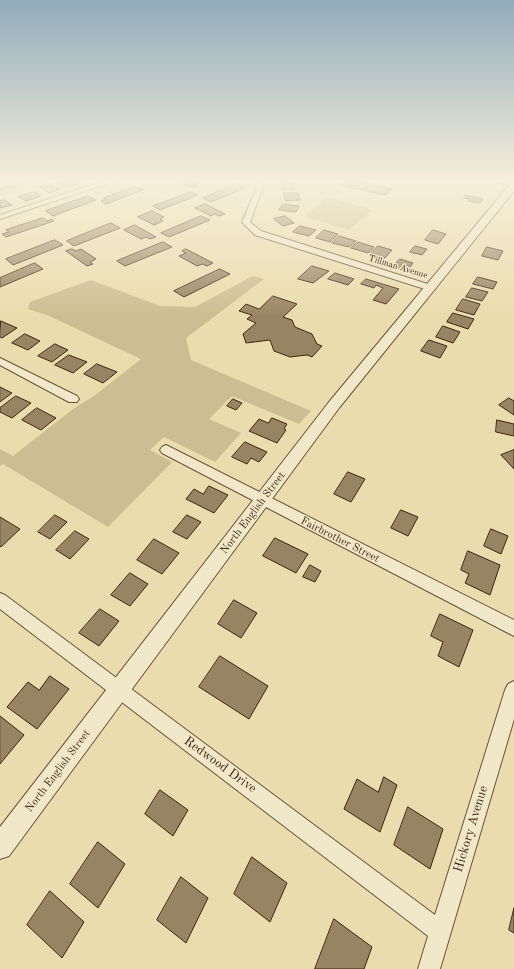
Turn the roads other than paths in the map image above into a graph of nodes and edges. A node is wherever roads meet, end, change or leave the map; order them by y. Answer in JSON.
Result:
{"nodes":[{"id":1,"x":251,"y":226,"type":"edge"},
{"id":2,"x":480,"y":226,"type":"edge"},
{"id":3,"x":431,"y":288,"type":"junction"},
{"id":4,"x":0,"y":361,"type":"edge"},
{"id":5,"x":73,"y":399,"type":"dead end"},
{"id":6,"x":166,"y":450,"type":"dead end"},
{"id":7,"x":262,"y":501,"type":"junction"},
{"id":8,"x":0,"y":600,"type":"edge"},
{"id":9,"x":514,"y":628,"type":"edge"},
{"id":10,"x":514,"y":690,"type":"edge"},
{"id":11,"x":119,"y":691,"type":"junction"},
{"id":12,"x":0,"y":847,"type":"edge"},
{"id":13,"x":440,"y":932,"type":"junction"},
{"id":14,"x":429,"y":969,"type":"edge"}],
"edges":[{"from":1,"to":3,"type":"street","name":"Tillman Avenue"},
{"from":2,"to":3,"type":"street","name":"North English Street"},
{"from":3,"to":7,"type":"street","name":"North English Street"},
{"from":4,"to":5,"type":"street"},
{"from":6,"to":7,"type":"street","name":"Fairbrother Street"},
{"from":7,"to":9,"type":"street","name":"Fairbrother Street"},
{"from":7,"to":11,"type":"street","name":"North English Street"},
{"from":8,"to":11,"type":"street","name":"Redwood Drive"},
{"from":10,"to":13,"type":"street","name":"Hickory Avenue"},
{"from":11,"to":12,"type":"street","name":"North English Street"},
{"from":11,"to":13,"type":"street","name":"Redwood Drive"},
{"from":13,"to":14,"type":"street","name":"Hickory Avenue"}]}
